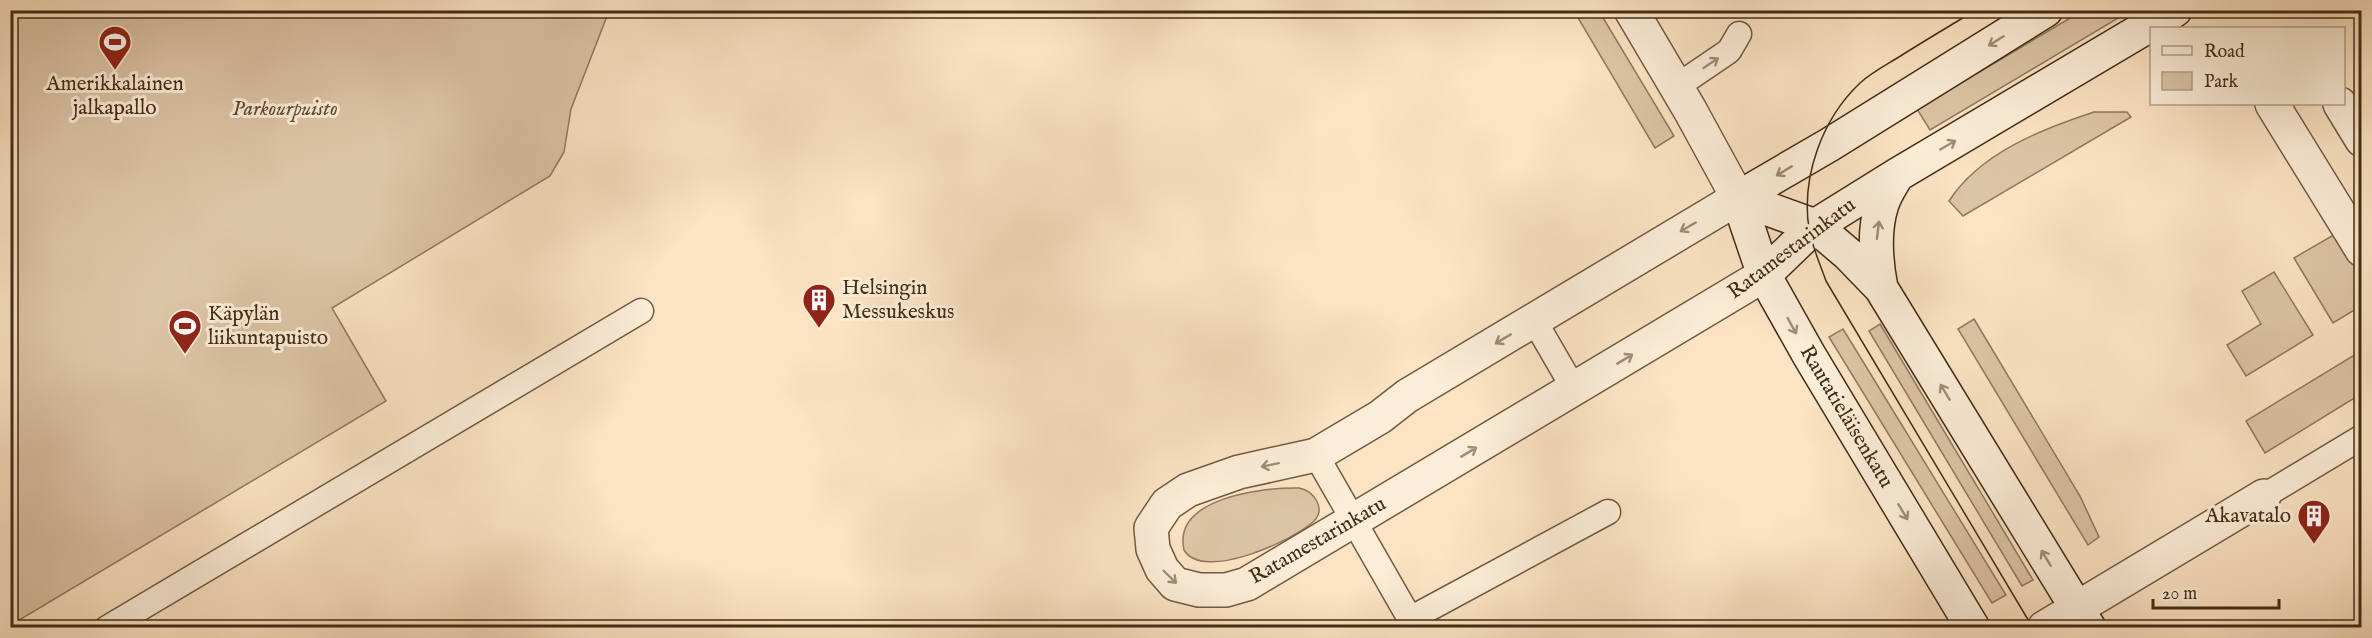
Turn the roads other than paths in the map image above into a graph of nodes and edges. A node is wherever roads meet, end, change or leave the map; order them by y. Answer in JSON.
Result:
{"nodes":[{"id":1,"x":1631,"y":10,"type":"edge"},
{"id":2,"x":2046,"y":10,"type":"edge"},
{"id":3,"x":2175,"y":10,"type":"edge"},
{"id":4,"x":1739,"y":34,"type":"dead end"},
{"id":5,"x":1677,"y":87,"type":"junction"},
{"id":6,"x":2273,"y":105,"type":"edge"},
{"id":7,"x":2341,"y":105,"type":"edge"},
{"id":8,"x":2361,"y":140,"type":"edge"},
{"id":9,"x":1897,"y":175,"type":"junction"},
{"id":10,"x":1738,"y":198,"type":"junction"},
{"id":11,"x":1815,"y":226,"type":"junction"},
{"id":12,"x":2361,"y":250,"type":"edge"},
{"id":13,"x":1764,"y":275,"type":"junction"},
{"id":14,"x":1881,"y":288,"type":"junction"},
{"id":15,"x":641,"y":310,"type":"dead end"},
{"id":16,"x":1534,"y":320,"type":"junction"},
{"id":17,"x":1574,"y":389,"type":"junction"},
{"id":18,"x":2361,"y":436,"type":"edge"},
{"id":19,"x":1316,"y":455,"type":"junction"},
{"id":20,"x":2264,"y":496,"type":"joint"},
{"id":21,"x":1608,"y":512,"type":"dead end"},
{"id":22,"x":1353,"y":521,"type":"junction"},
{"id":23,"x":2083,"y":618,"type":"edge"},
{"id":24,"x":107,"y":627,"type":"edge"},
{"id":25,"x":1973,"y":627,"type":"edge"},
{"id":26,"x":2044,"y":627,"type":"edge"}],
"edges":[{"from":1,"to":5,"type":"street","name":"Rautatieläisenkatu"},
{"from":2,"to":10,"type":"street","name":"Ratamestarinkatu","one_way":true},
{"from":9,"to":3,"type":"street","name":"Ratamestarinkatu","one_way":true},
{"from":5,"to":4,"type":"lane","one_way":true},
{"from":5,"to":10,"type":"street","name":"Rautatieläisenkatu"},
{"from":6,"to":12,"type":"street"},
{"from":7,"to":8,"type":"street"},
{"from":9,"to":11,"type":"street","name":"Ratamestarinkatu"},
{"from":14,"to":9,"type":"street","one_way":true},
{"from":10,"to":11,"type":"street"},
{"from":10,"to":13,"type":"street","name":"Rautatieläisenkatu"},
{"from":10,"to":16,"type":"street","name":"Ratamestarinkatu","one_way":true},
{"from":11,"to":13,"type":"street","name":"Ratamestarinkatu"},
{"from":11,"to":14,"type":"street"},
{"from":17,"to":13,"type":"street","name":"Ratamestarinkatu","one_way":true},
{"from":13,"to":25,"type":"street","name":"Rautatieläisenkatu","one_way":true},
{"from":23,"to":14,"type":"street","one_way":true},
{"from":15,"to":24,"type":"lane"},
{"from":16,"to":17,"type":"lane"},
{"from":16,"to":19,"type":"street","name":"Ratamestarinkatu","one_way":true},
{"from":22,"to":17,"type":"street","name":"Ratamestarinkatu","one_way":true},
{"from":18,"to":20,"type":"lane"},
{"from":19,"to":22,"type":"lane"},
{"from":19,"to":22,"type":"street","name":"Ratamestarinkatu","one_way":true},
{"from":20,"to":23,"type":"street"},
{"from":21,"to":22,"type":"lane"},
{"from":23,"to":26,"type":"street"}]}
